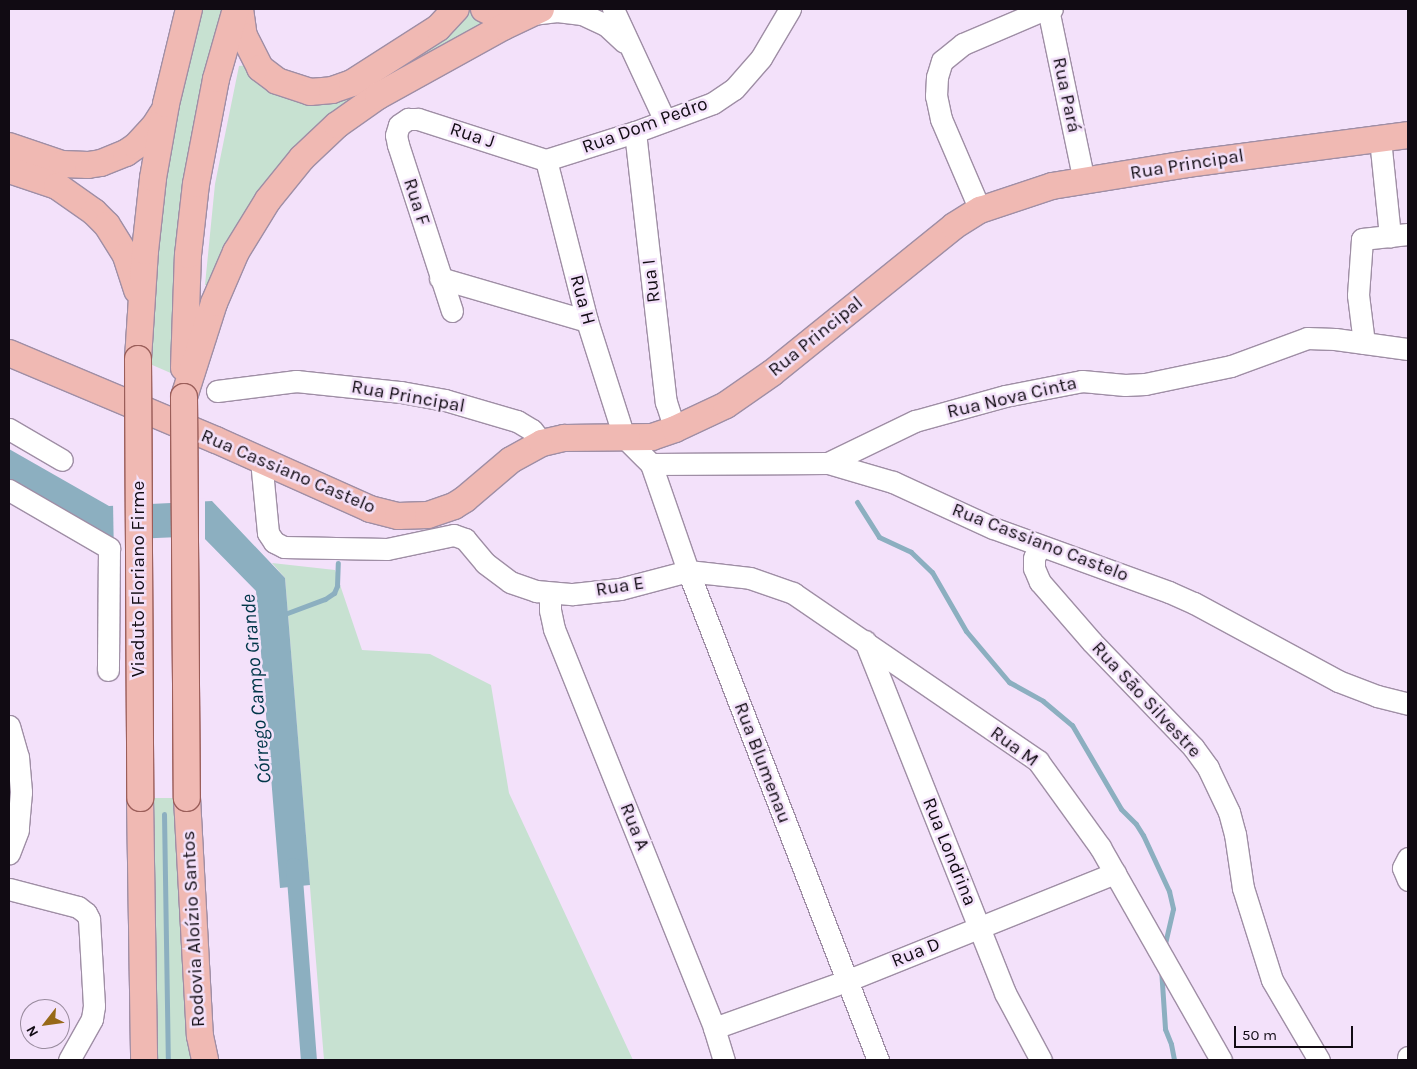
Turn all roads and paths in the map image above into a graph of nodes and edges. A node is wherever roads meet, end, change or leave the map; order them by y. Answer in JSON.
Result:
{"nodes":[{"id":1,"x":189,"y":9,"type":"edge"},
{"id":2,"x":238,"y":9,"type":"edge"},
{"id":3,"x":456,"y":9,"type":"edge"},
{"id":4,"x":484,"y":9,"type":"edge"},
{"id":5,"x":613,"y":9,"type":"edge"},
{"id":6,"x":790,"y":9,"type":"edge"},
{"id":7,"x":1044,"y":10,"type":"edge"},
{"id":8,"x":531,"y":13,"type":"edge"},
{"id":9,"x":632,"y":53,"type":"junction"},
{"id":10,"x":166,"y":104,"type":"junction"},
{"id":11,"x":665,"y":121,"type":"junction"},
{"id":12,"x":398,"y":125,"type":"joint"},
{"id":13,"x":635,"y":132,"type":"junction"},
{"id":14,"x":1408,"y":135,"type":"edge"},
{"id":15,"x":1380,"y":139,"type":"junction"},
{"id":16,"x":9,"y":146,"type":"edge"},
{"id":17,"x":546,"y":160,"type":"junction"},
{"id":18,"x":9,"y":170,"type":"edge"},
{"id":19,"x":1084,"y":181,"type":"junction"},
{"id":20,"x":980,"y":210,"type":"junction"},
{"id":21,"x":1399,"y":235,"type":"edge"},
{"id":22,"x":440,"y":278,"type":"junction"},
{"id":23,"x":452,"y":311,"type":"dead end"},
{"id":24,"x":587,"y":321,"type":"junction"},
{"id":25,"x":140,"y":326,"type":"junction"},
{"id":26,"x":1364,"y":343,"type":"junction"},
{"id":27,"x":1408,"y":349,"type":"edge"},
{"id":28,"x":9,"y":353,"type":"edge"},
{"id":29,"x":9,"y":367,"type":"edge"},
{"id":30,"x":54,"y":373,"type":"junction"},
{"id":31,"x":186,"y":385,"type":"junction"},
{"id":32,"x":217,"y":391,"type":"dead end"},
{"id":33,"x":9,"y":429,"type":"edge"},
{"id":34,"x":675,"y":429,"type":"junction"},
{"id":35,"x":624,"y":437,"type":"junction"},
{"id":36,"x":542,"y":443,"type":"junction"},
{"id":37,"x":62,"y":460,"type":"dead end"},
{"id":38,"x":261,"y":460,"type":"junction"},
{"id":39,"x":828,"y":463,"type":"junction"},
{"id":40,"x":651,"y":464,"type":"junction"},
{"id":41,"x":9,"y":490,"type":"edge"},
{"id":42,"x":1040,"y":546,"type":"junction"},
{"id":43,"x":688,"y":571,"type":"junction"},
{"id":44,"x":550,"y":594,"type":"junction"},
{"id":45,"x":865,"y":641,"type":"junction"},
{"id":46,"x":108,"y":670,"type":"dead end"},
{"id":47,"x":1408,"y":704,"type":"edge"},
{"id":48,"x":9,"y":726,"type":"edge"},
{"id":49,"x":9,"y":854,"type":"edge"},
{"id":50,"x":1408,"y":858,"type":"edge"},
{"id":51,"x":1115,"y":873,"type":"junction"},
{"id":52,"x":1408,"y":880,"type":"edge"},
{"id":53,"x":9,"y":889,"type":"edge"},
{"id":54,"x":979,"y":928,"type":"junction"},
{"id":55,"x":846,"y":981,"type":"junction"},
{"id":56,"x":714,"y":1028,"type":"junction"},
{"id":57,"x":203,"y":1052,"type":"edge"},
{"id":58,"x":69,"y":1060,"type":"edge"},
{"id":59,"x":144,"y":1060,"type":"edge"},
{"id":60,"x":724,"y":1060,"type":"edge"},
{"id":61,"x":878,"y":1060,"type":"edge"},
{"id":62,"x":1041,"y":1060,"type":"edge"},
{"id":63,"x":1221,"y":1060,"type":"edge"},
{"id":64,"x":1319,"y":1060,"type":"edge"}],
"edges":[{"from":1,"to":10,"type":"main road"},
{"from":2,"to":3,"type":"main road"},
{"from":2,"to":31,"type":"main road"},
{"from":4,"to":8,"type":"main road"},
{"from":5,"to":9,"type":"street"},
{"from":6,"to":11,"type":"street","name":"Rua Dom Pedro"},
{"from":7,"to":19,"type":"street","name":"Rua Pará"},
{"from":7,"to":20,"type":"street"},
{"from":8,"to":9,"type":"street"},
{"from":8,"to":31,"type":"main road"},
{"from":9,"to":11,"type":"street"},
{"from":10,"to":16,"type":"main road"},
{"from":10,"to":25,"type":"main road"},
{"from":11,"to":13,"type":"street","name":"Rua Dom Pedro"},
{"from":12,"to":17,"type":"street","name":"Rua J"},
{"from":12,"to":22,"type":"street","name":"Rua F"},
{"from":13,"to":17,"type":"street","name":"Rua Dom Pedro"},
{"from":13,"to":34,"type":"street","name":"Rua I"},
{"from":14,"to":15,"type":"main road","name":"Rua Principal"},
{"from":15,"to":19,"type":"main road","name":"Rua Principal"},
{"from":15,"to":21,"type":"street"},
{"from":17,"to":24,"type":"street","name":"Rua H"},
{"from":18,"to":25,"type":"main road"},
{"from":19,"to":20,"type":"main road","name":"Rua Principal"},
{"from":20,"to":34,"type":"main road","name":"Rua Principal"},
{"from":21,"to":26,"type":"street"},
{"from":22,"to":23,"type":"street","name":"Rua F"},
{"from":22,"to":24,"type":"street"},
{"from":24,"to":35,"type":"street","name":"Rua H"},
{"from":25,"to":59,"type":"main road","name":"Viaduto Floriano Firme","bridge":true},
{"from":26,"to":27,"type":"street","name":"Rua Nova Cinta"},
{"from":26,"to":39,"type":"street","name":"Rua Nova Cinta"},
{"from":28,"to":30,"type":"main road","name":"Rua Cassiano Castelo"},
{"from":29,"to":30,"type":"main road","name":"Rua Cassiano Castelo"},
{"from":30,"to":38,"type":"main road","name":"Rua Cassiano Castelo"},
{"from":31,"to":57,"type":"main road","name":"Rodovia Aloízio Santos","bridge":true},
{"from":32,"to":36,"type":"street","name":"Rua Principal"},
{"from":33,"to":37,"type":"street"},
{"from":34,"to":35,"type":"main road","name":"Rua Principal"},
{"from":35,"to":36,"type":"main road","name":"Rua Principal"},
{"from":35,"to":40,"type":"street"},
{"from":36,"to":38,"type":"main road","name":"Rua Cassiano Castelo"},
{"from":38,"to":44,"type":"street","name":"Rua E"},
{"from":39,"to":40,"type":"street","name":"Rua Cassiano Castelo"},
{"from":39,"to":42,"type":"street","name":"Rua Cassiano Castelo"},
{"from":40,"to":43,"type":"street","name":"Rua Blumenau"},
{"from":41,"to":46,"type":"street"},
{"from":42,"to":47,"type":"street","name":"Rua Cassiano Castelo"},
{"from":42,"to":64,"type":"street","name":"Rua São Silvestre"},
{"from":43,"to":44,"type":"street","name":"Rua E"},
{"from":43,"to":45,"type":"street","name":"Rua M"},
{"from":43,"to":55,"type":"street","name":"Rua Blumenau"},
{"from":44,"to":56,"type":"street","name":"Rua A"},
{"from":45,"to":51,"type":"street","name":"Rua M"},
{"from":45,"to":54,"type":"street","name":"Rua Londrina"},
{"from":48,"to":49,"type":"street"},
{"from":50,"to":52,"type":"street"},
{"from":51,"to":54,"type":"street","name":"Rua D"},
{"from":51,"to":63,"type":"street","name":"Rua M"},
{"from":53,"to":58,"type":"street"},
{"from":54,"to":55,"type":"street","name":"Rua D"},
{"from":54,"to":62,"type":"street","name":"Rua Londrina"},
{"from":55,"to":56,"type":"street","name":"Rua D"},
{"from":55,"to":61,"type":"street","name":"Rua Blumenau"},
{"from":56,"to":60,"type":"street","name":"Rua A"}]}
